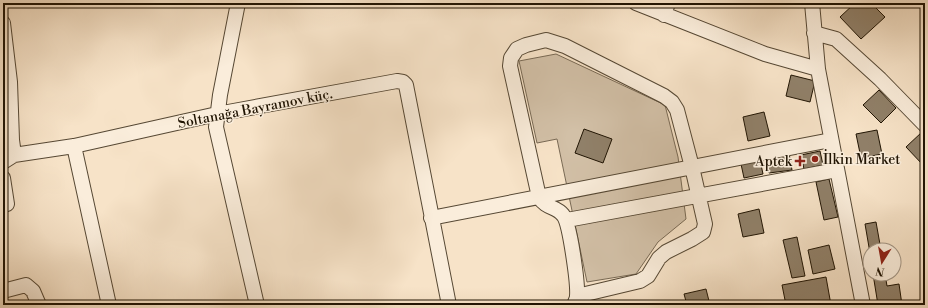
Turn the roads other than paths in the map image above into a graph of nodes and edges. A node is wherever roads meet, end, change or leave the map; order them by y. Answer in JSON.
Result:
{"nodes":[{"id":1,"x":238,"y":3,"type":"edge"},
{"id":2,"x":636,"y":3,"type":"edge"},
{"id":3,"x":812,"y":3,"type":"edge"},
{"id":4,"x":666,"y":9,"type":"edge"},
{"id":5,"x":3,"y":23,"type":"edge"},
{"id":6,"x":814,"y":33,"type":"junction"},
{"id":7,"x":818,"y":69,"type":"junction"},
{"id":8,"x":217,"y":114,"type":"junction"},
{"id":9,"x":925,"y":125,"type":"edge"},
{"id":10,"x":831,"y":140,"type":"junction"},
{"id":11,"x":74,"y":146,"type":"junction"},
{"id":12,"x":9,"y":159,"type":"edge"},
{"id":13,"x":692,"y":167,"type":"junction"},
{"id":14,"x":837,"y":170,"type":"junction"},
{"id":15,"x":3,"y":178,"type":"edge"},
{"id":16,"x":699,"y":195,"type":"junction"},
{"id":17,"x":539,"y":197,"type":"junction"},
{"id":18,"x":7,"y":204,"type":"dead end"},
{"id":19,"x":431,"y":218,"type":"junction"},
{"id":20,"x":567,"y":220,"type":"junction"},
{"id":21,"x":3,"y":292,"type":"edge"},
{"id":22,"x":576,"y":300,"type":"edge"},
{"id":23,"x":39,"y":305,"type":"edge"},
{"id":24,"x":109,"y":305,"type":"edge"},
{"id":25,"x":257,"y":305,"type":"edge"},
{"id":26,"x":449,"y":305,"type":"edge"},
{"id":27,"x":863,"y":305,"type":"edge"}],
"edges":[{"from":1,"to":8,"type":"street"},
{"from":2,"to":4,"type":"street"},
{"from":3,"to":6,"type":"street"},
{"from":4,"to":7,"type":"street"},
{"from":5,"to":12,"type":"street","name":"Soltanağa Bayramov küç."},
{"from":6,"to":7,"type":"street"},
{"from":6,"to":9,"type":"street"},
{"from":7,"to":10,"type":"street"},
{"from":8,"to":11,"type":"street","name":"Soltanağa Bayramov küç."},
{"from":8,"to":19,"type":"street","name":"Soltanağa Bayramov küç."},
{"from":8,"to":25,"type":"street"},
{"from":10,"to":13,"type":"street"},
{"from":10,"to":14,"type":"street"},
{"from":11,"to":12,"type":"street","name":"Soltanağa Bayramov küç."},
{"from":11,"to":24,"type":"street"},
{"from":13,"to":16,"type":"street"},
{"from":13,"to":17,"type":"street"},
{"from":13,"to":17,"type":"street"},
{"from":14,"to":16,"type":"street"},
{"from":14,"to":27,"type":"street"},
{"from":15,"to":18,"type":"street"},
{"from":16,"to":20,"type":"street"},
{"from":16,"to":22,"type":"street"},
{"from":17,"to":19,"type":"street"},
{"from":17,"to":20,"type":"street"},
{"from":19,"to":26,"type":"street","name":"Soltanağa Bayramov küç."},
{"from":20,"to":22,"type":"street"},
{"from":21,"to":23,"type":"street"}]}
